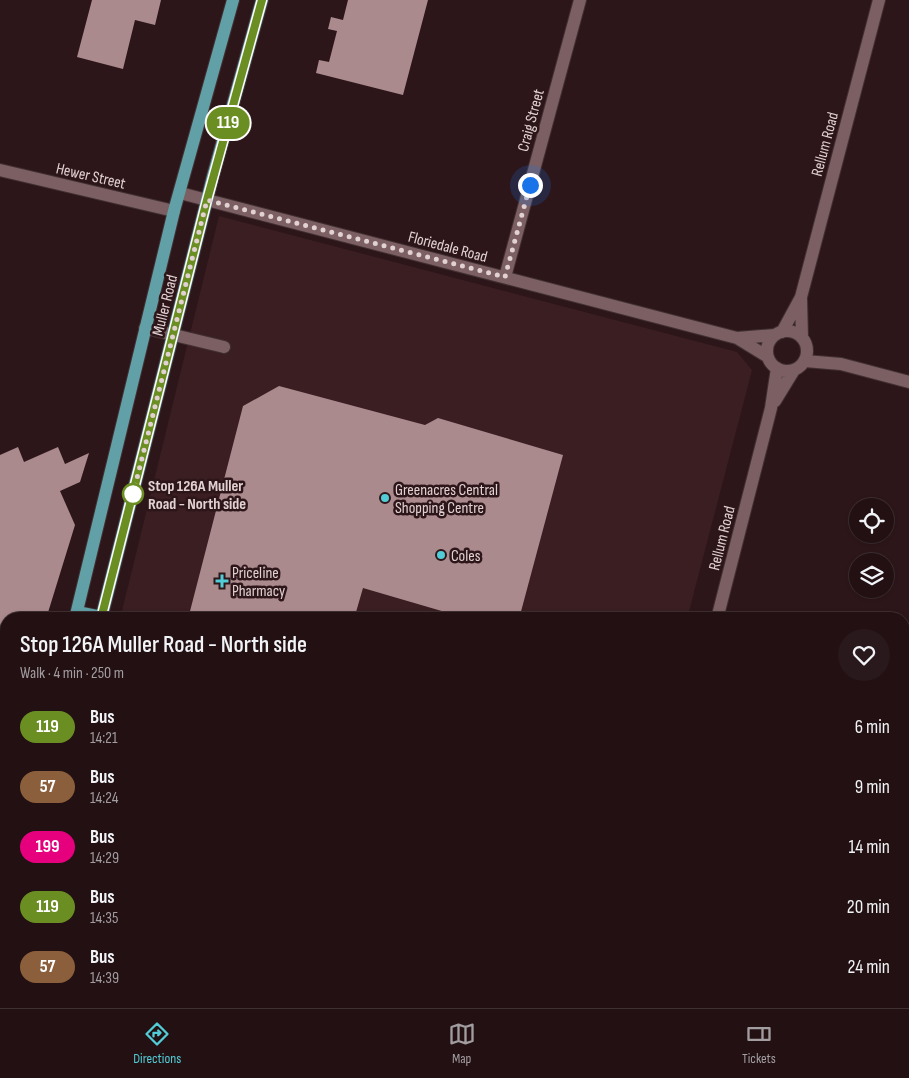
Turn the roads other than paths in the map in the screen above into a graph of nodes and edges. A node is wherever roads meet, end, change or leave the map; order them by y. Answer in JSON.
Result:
{"nodes":[{"id":1,"x":233,"y":0,"type":"edge"},
{"id":2,"x":262,"y":0,"type":"edge"},
{"id":3,"x":580,"y":0,"type":"edge"},
{"id":4,"x":879,"y":0,"type":"edge"},
{"id":5,"x":0,"y":170,"type":"edge"},
{"id":6,"x":180,"y":192,"type":"junction"},
{"id":7,"x":207,"y":200,"type":"junction"},
{"id":8,"x":174,"y":211,"type":"junction"},
{"id":9,"x":505,"y":277,"type":"junction"},
{"id":10,"x":801,"y":297,"type":"junction"},
{"id":11,"x":146,"y":328,"type":"junction"},
{"id":12,"x":779,"y":334,"type":"junction"},
{"id":13,"x":173,"y":335,"type":"junction"},
{"id":14,"x":737,"y":338,"type":"junction"},
{"id":15,"x":804,"y":342,"type":"junction"},
{"id":16,"x":224,"y":347,"type":"dead end"},
{"id":17,"x":768,"y":357,"type":"junction"},
{"id":18,"x":805,"y":361,"type":"junction"},
{"id":19,"x":841,"y":364,"type":"junction"},
{"id":20,"x":777,"y":368,"type":"junction"},
{"id":21,"x":794,"y":370,"type":"junction"},
{"id":22,"x":909,"y":382,"type":"edge"},
{"id":23,"x":771,"y":408,"type":"junction"},
{"id":24,"x":77,"y":612,"type":"edge"},
{"id":25,"x":103,"y":612,"type":"edge"},
{"id":26,"x":719,"y":612,"type":"edge"}],
"edges":[{"from":1,"to":6,"type":"main road","name":"Muller Road"},
{"from":2,"to":7,"type":"main road","name":"Muller Road"},
{"from":3,"to":9,"type":"street","name":"Craig Street"},
{"from":4,"to":10,"type":"street","name":"Rellum Road"},
{"from":5,"to":8,"type":"street","name":"Hewer Street"},
{"from":6,"to":7,"type":"street","name":"Floriedale Road"},
{"from":6,"to":8,"type":"main road","name":"Muller Road"},
{"from":7,"to":9,"type":"street","name":"Floriedale Road"},
{"from":7,"to":13,"type":"main road","name":"Muller Road"},
{"from":8,"to":11,"type":"main road","name":"Muller Road"},
{"from":9,"to":14,"type":"street","name":"Floriedale Road"},
{"from":10,"to":12,"type":"street","name":"Rellum Road"},
{"from":10,"to":15,"type":"street","name":"Rellum Road"},
{"from":11,"to":13,"type":"street"},
{"from":11,"to":24,"type":"main road","name":"Muller Road"},
{"from":12,"to":14,"type":"street","name":"Floriedale Road"},
{"from":12,"to":15,"type":"street"},
{"from":12,"to":17,"type":"street"},
{"from":13,"to":16,"type":"street"},
{"from":13,"to":25,"type":"main road","name":"Muller Road"},
{"from":14,"to":17,"type":"street","name":"Floriedale Road"},
{"from":15,"to":18,"type":"street"},
{"from":15,"to":19,"type":"street"},
{"from":17,"to":20,"type":"street"},
{"from":18,"to":19,"type":"street"},
{"from":18,"to":21,"type":"street"},
{"from":19,"to":22,"type":"street"},
{"from":20,"to":21,"type":"street"},
{"from":20,"to":23,"type":"street","name":"Rellum Road"},
{"from":21,"to":23,"type":"street","name":"Rellum Road"},
{"from":23,"to":26,"type":"street","name":"Rellum Road"}]}
